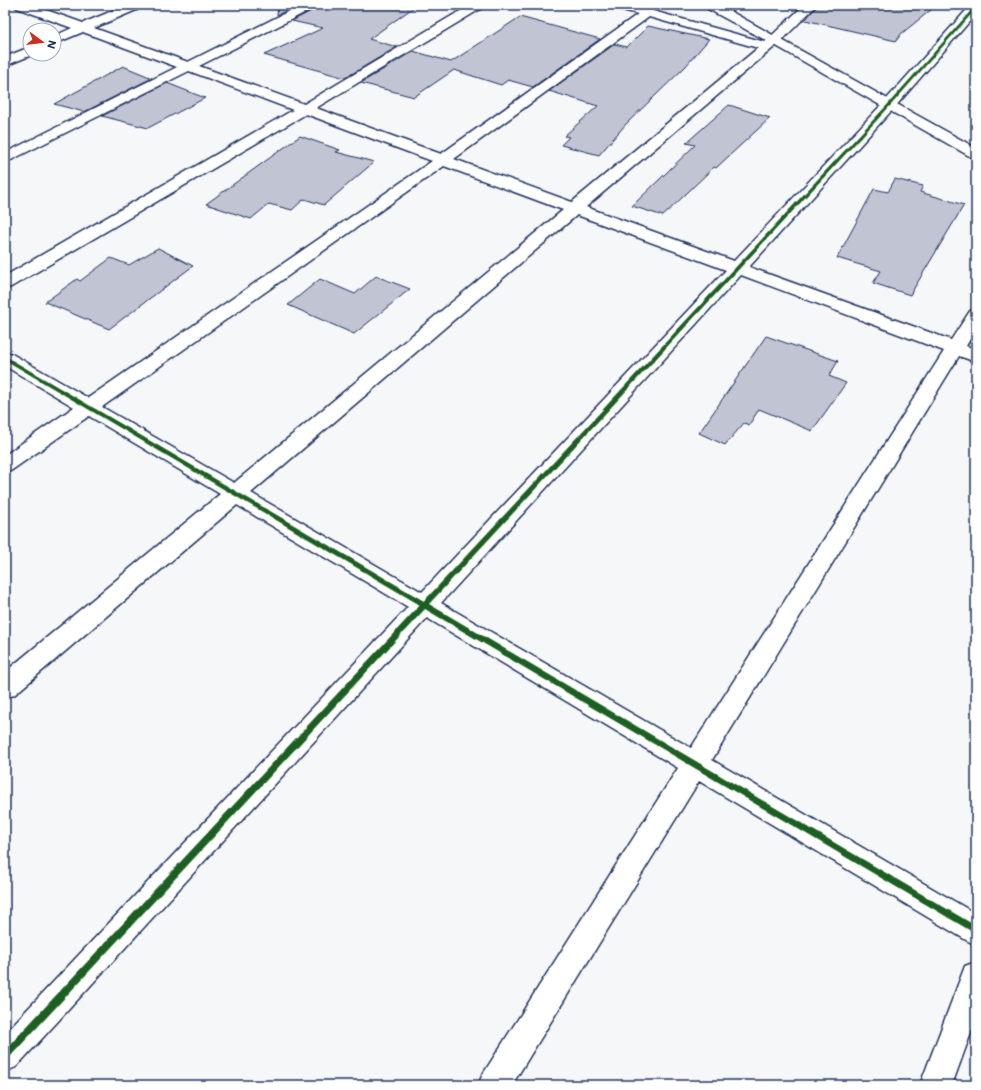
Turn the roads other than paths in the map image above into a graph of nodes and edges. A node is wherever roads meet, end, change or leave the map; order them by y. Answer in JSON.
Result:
{"nodes":[{"id":1,"x":21,"y":5,"type":"edge"},
{"id":2,"x":137,"y":5,"type":"edge"},
{"id":3,"x":310,"y":5,"type":"edge"},
{"id":4,"x":478,"y":5,"type":"edge"},
{"id":5,"x":618,"y":5,"type":"edge"},
{"id":6,"x":710,"y":5,"type":"edge"},
{"id":7,"x":811,"y":5,"type":"edge"},
{"id":8,"x":975,"y":6,"type":"edge"},
{"id":9,"x":647,"y":9,"type":"edge"},
{"id":10,"x":83,"y":28,"type":"junction"},
{"id":11,"x":62,"y":37,"type":"edge"},
{"id":12,"x":771,"y":43,"type":"junction"},
{"id":13,"x":22,"y":55,"type":"edge"},
{"id":14,"x":5,"y":62,"type":"edge"},
{"id":15,"x":189,"y":67,"type":"junction"},
{"id":16,"x":889,"y":105,"type":"junction"},
{"id":17,"x":305,"y":109,"type":"junction"},
{"id":18,"x":976,"y":154,"type":"edge"},
{"id":19,"x":5,"y":158,"type":"edge"},
{"id":20,"x":443,"y":160,"type":"junction"},
{"id":21,"x":575,"y":208,"type":"junction"},
{"id":22,"x":737,"y":268,"type":"junction"},
{"id":23,"x":5,"y":284,"type":"edge"},
{"id":24,"x":976,"y":315,"type":"edge"},
{"id":25,"x":966,"y":352,"type":"edge"},
{"id":26,"x":5,"y":358,"type":"edge"},
{"id":27,"x":88,"y":407,"type":"junction"},
{"id":28,"x":5,"y":464,"type":"edge"},
{"id":29,"x":235,"y":494,"type":"junction"},
{"id":30,"x":424,"y":604,"type":"junction"},
{"id":31,"x":5,"y":687,"type":"edge"},
{"id":32,"x":695,"y":764,"type":"junction"},
{"id":33,"x":976,"y":930,"type":"edge"},
{"id":34,"x":976,"y":977,"type":"edge"},
{"id":35,"x":5,"y":1056,"type":"edge"},
{"id":36,"x":494,"y":1085,"type":"edge"},
{"id":37,"x":936,"y":1085,"type":"edge"}],
"edges":[{"from":1,"to":10,"type":"street"},
{"from":2,"to":10,"type":"street"},
{"from":3,"to":15,"type":"street"},
{"from":4,"to":17,"type":"street"},
{"from":5,"to":9,"type":"street"},
{"from":6,"to":12,"type":"street"},
{"from":7,"to":12,"type":"street"},
{"from":8,"to":16,"type":"street"},
{"from":9,"to":12,"type":"street"},
{"from":9,"to":20,"type":"street"},
{"from":10,"to":11,"type":"street"},
{"from":10,"to":15,"type":"street"},
{"from":12,"to":16,"type":"street"},
{"from":12,"to":21,"type":"street"},
{"from":13,"to":14,"type":"street"},
{"from":15,"to":17,"type":"street"},
{"from":15,"to":19,"type":"street"},
{"from":16,"to":18,"type":"street"},
{"from":16,"to":22,"type":"street"},
{"from":17,"to":20,"type":"street"},
{"from":17,"to":23,"type":"street"},
{"from":20,"to":21,"type":"street"},
{"from":20,"to":27,"type":"street"},
{"from":21,"to":22,"type":"street"},
{"from":21,"to":29,"type":"street"},
{"from":22,"to":25,"type":"street"},
{"from":22,"to":30,"type":"street"},
{"from":24,"to":25,"type":"street"},
{"from":25,"to":32,"type":"street"},
{"from":26,"to":27,"type":"street"},
{"from":27,"to":28,"type":"street"},
{"from":27,"to":29,"type":"street"},
{"from":29,"to":30,"type":"street"},
{"from":29,"to":31,"type":"street"},
{"from":30,"to":32,"type":"street"},
{"from":30,"to":35,"type":"street"},
{"from":32,"to":33,"type":"street"},
{"from":32,"to":36,"type":"street"},
{"from":34,"to":37,"type":"street"}]}
